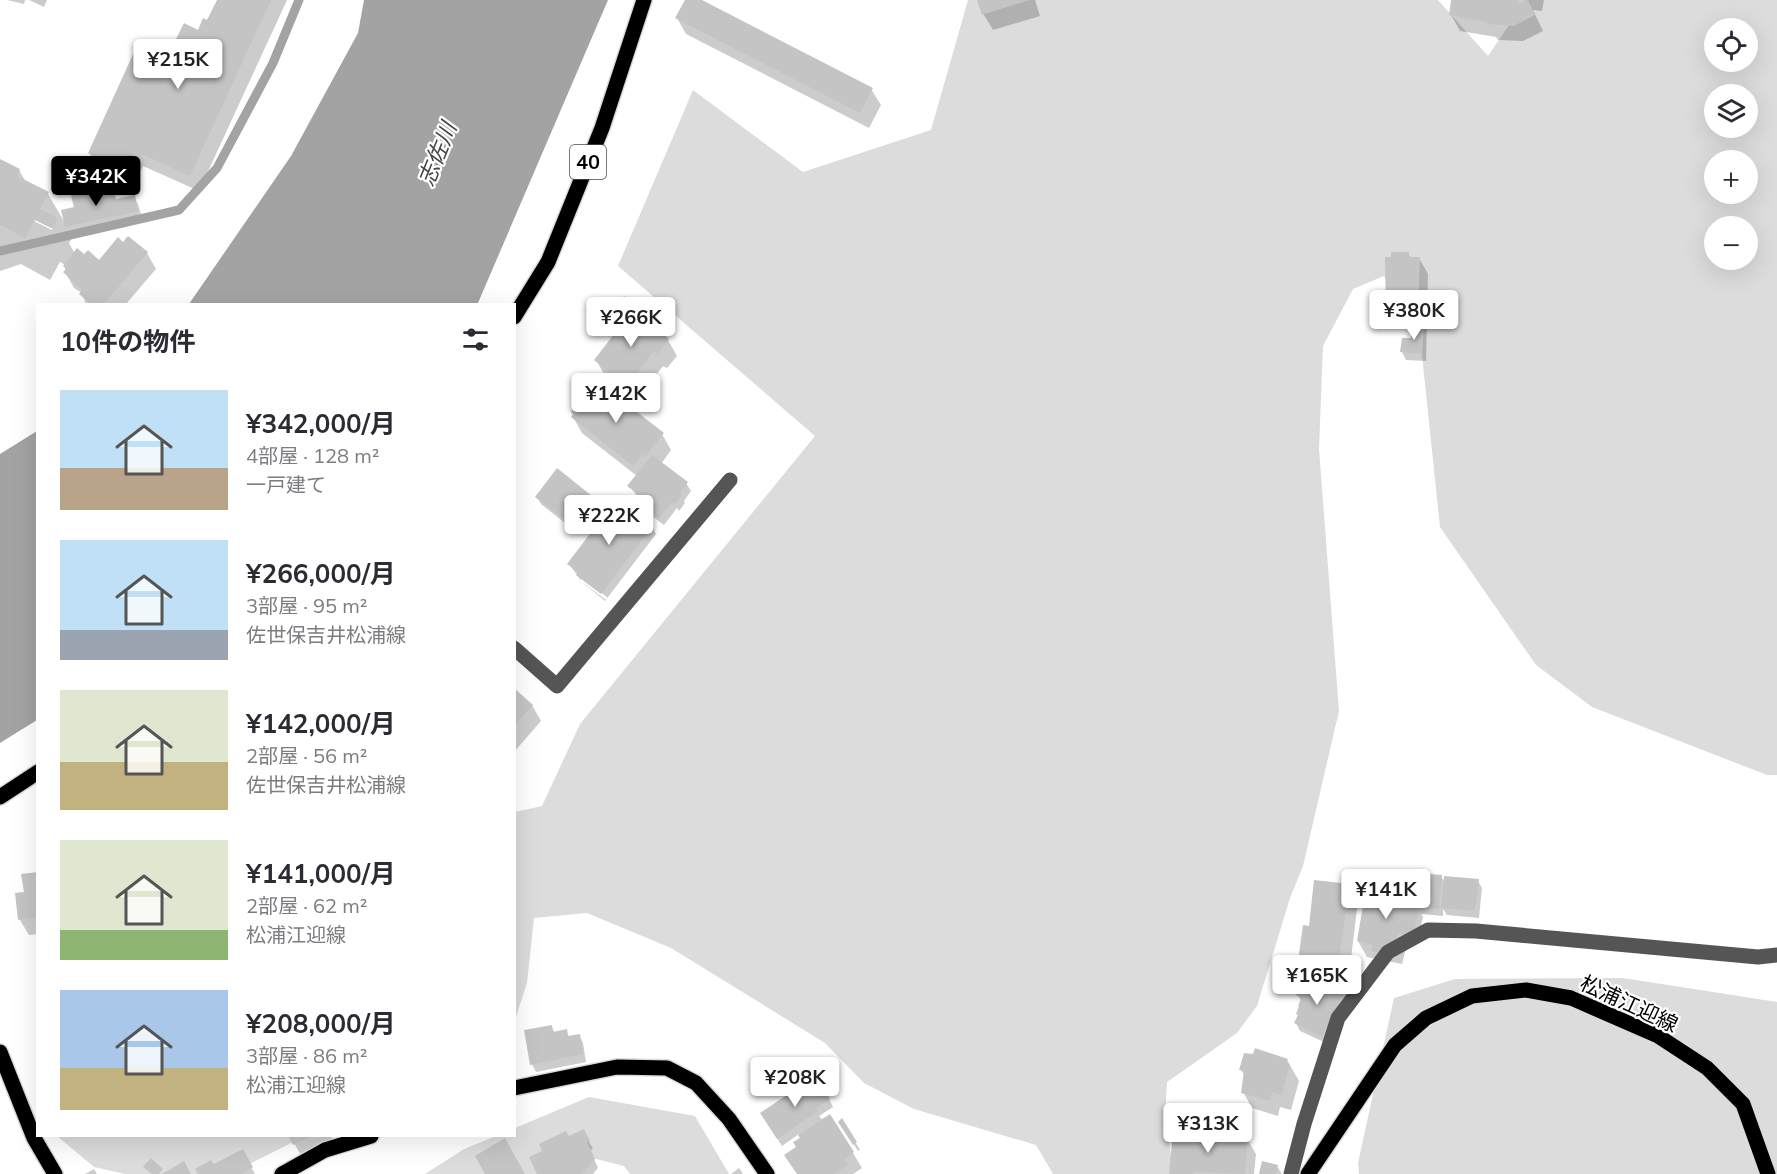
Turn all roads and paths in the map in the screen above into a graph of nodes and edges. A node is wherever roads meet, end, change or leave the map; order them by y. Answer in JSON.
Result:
{"nodes":[{"id":1,"x":644,"y":0,"type":"edge"},
{"id":2,"x":516,"y":314,"type":"edge"},
{"id":3,"x":730,"y":480,"type":"dead end"},
{"id":4,"x":516,"y":650,"type":"edge"},
{"id":5,"x":36,"y":773,"type":"edge"},
{"id":6,"x":0,"y":797,"type":"edge"},
{"id":7,"x":1777,"y":956,"type":"edge"},
{"id":8,"x":0,"y":1052,"type":"edge"},
{"id":9,"x":516,"y":1088,"type":"edge"},
{"id":10,"x":368,"y":1137,"type":"edge"},
{"id":11,"x":55,"y":1174,"type":"edge"},
{"id":12,"x":282,"y":1174,"type":"edge"},
{"id":13,"x":767,"y":1174,"type":"edge"},
{"id":14,"x":1292,"y":1174,"type":"edge"},
{"id":15,"x":1308,"y":1174,"type":"edge"},
{"id":16,"x":1768,"y":1174,"type":"edge"}],
"edges":[{"from":1,"to":2,"type":"main road","number":"40"},
{"from":3,"to":4,"type":"street"},
{"from":5,"to":6,"type":"main road"},
{"from":7,"to":14,"type":"street"},
{"from":8,"to":11,"type":"main road"},
{"from":9,"to":13,"type":"main road"},
{"from":10,"to":12,"type":"main road"},
{"from":15,"to":16,"type":"main road","name":"松浦江迎線"}]}
